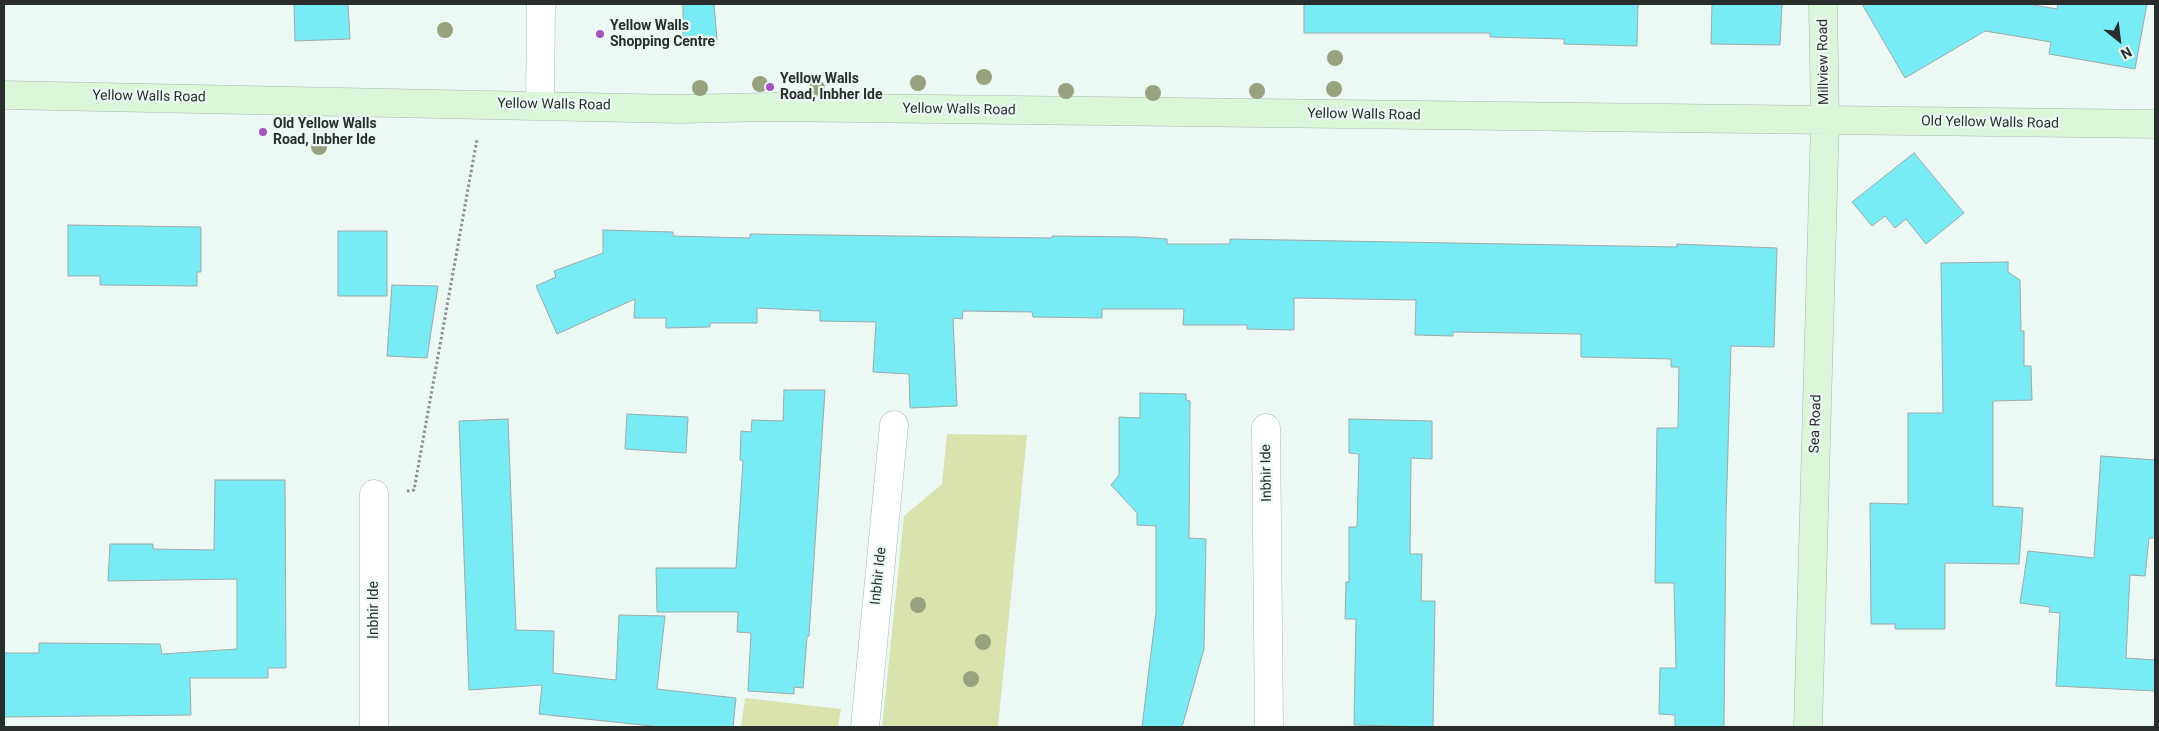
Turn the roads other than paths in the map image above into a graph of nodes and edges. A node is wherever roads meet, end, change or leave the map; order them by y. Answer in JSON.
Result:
{"nodes":[{"id":1,"x":540,"y":4,"type":"edge"},
{"id":2,"x":1823,"y":4,"type":"edge"},
{"id":3,"x":4,"y":95,"type":"edge"},
{"id":4,"x":540,"y":105,"type":"junction"},
{"id":5,"x":1825,"y":121,"type":"junction"},
{"id":6,"x":2155,"y":124,"type":"edge"},
{"id":7,"x":894,"y":425,"type":"dead end"},
{"id":8,"x":1266,"y":428,"type":"dead end"},
{"id":9,"x":374,"y":494,"type":"road end"},
{"id":10,"x":374,"y":727,"type":"edge"},
{"id":11,"x":865,"y":727,"type":"edge"},
{"id":12,"x":1269,"y":727,"type":"edge"},
{"id":13,"x":1808,"y":727,"type":"edge"}],
"edges":[{"from":1,"to":4,"type":"street"},
{"from":2,"to":5,"type":"street","name":"Millview Road"},
{"from":3,"to":4,"type":"street","name":"Yellow Walls Road"},
{"from":4,"to":5,"type":"street","name":"Yellow Walls Road"},
{"from":5,"to":6,"type":"street","name":"Old Yellow Walls Road"},
{"from":5,"to":13,"type":"street","name":"Sea Road"},
{"from":7,"to":11,"type":"street","name":"Inbhir Ide"},
{"from":8,"to":12,"type":"street","name":"Inbhir Ide"},
{"from":9,"to":10,"type":"street","name":"Inbhir Ide"}]}
